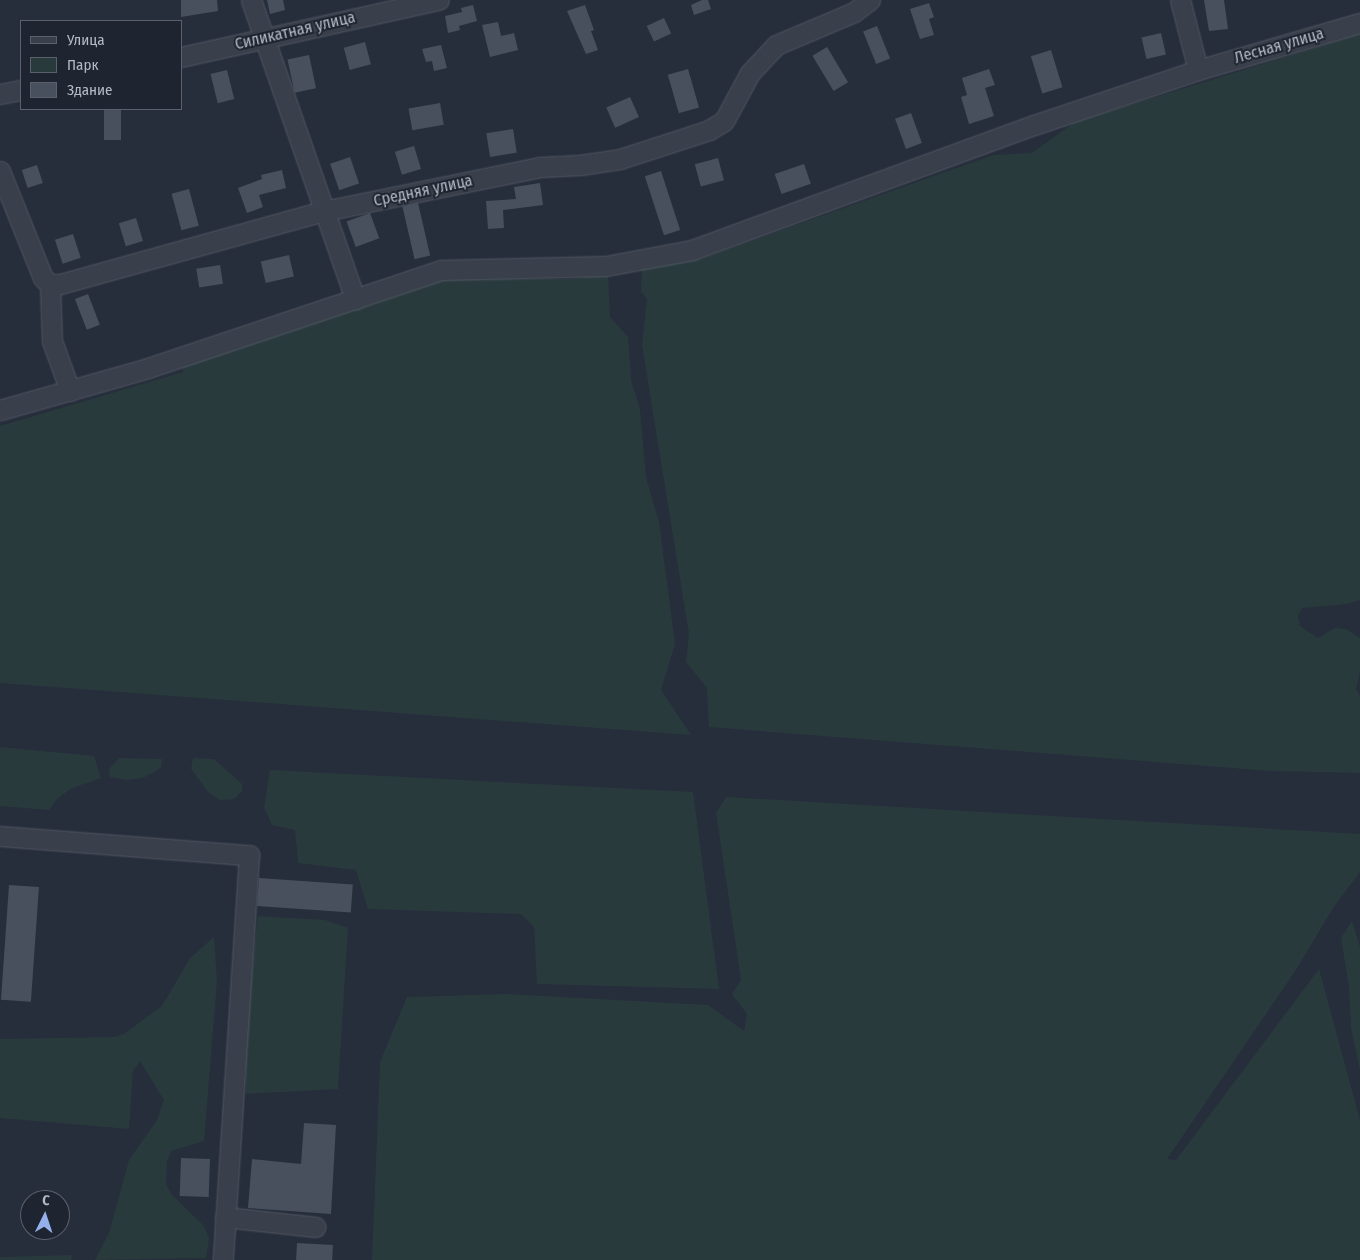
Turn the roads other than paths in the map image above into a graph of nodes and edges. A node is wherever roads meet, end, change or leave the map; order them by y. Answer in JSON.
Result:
{"nodes":[{"id":1,"x":251,"y":0,"type":"edge"},
{"id":2,"x":439,"y":0,"type":"edge"},
{"id":3,"x":870,"y":0,"type":"edge"},
{"id":4,"x":1180,"y":0,"type":"edge"},
{"id":5,"x":1360,"y":23,"type":"edge"},
{"id":6,"x":264,"y":40,"type":"junction"},
{"id":7,"x":182,"y":57,"type":"edge"},
{"id":8,"x":1198,"y":70,"type":"junction"},
{"id":9,"x":20,"y":90,"type":"edge"},
{"id":10,"x":0,"y":94,"type":"edge"},
{"id":11,"x":0,"y":171,"type":"edge"},
{"id":12,"x":324,"y":211,"type":"junction"},
{"id":13,"x":50,"y":284,"type":"junction"},
{"id":14,"x":355,"y":299,"type":"junction"},
{"id":15,"x":70,"y":390,"type":"junction"},
{"id":16,"x":0,"y":410,"type":"edge"},
{"id":17,"x":0,"y":836,"type":"edge"},
{"id":18,"x":225,"y":1217,"type":"junction"},
{"id":19,"x":314,"y":1227,"type":"dead end"},
{"id":20,"x":223,"y":1260,"type":"edge"}],
"edges":[{"from":1,"to":6,"type":"street"},
{"from":2,"to":6,"type":"street","name":"Силикатная улица"},
{"from":3,"to":12,"type":"street","name":"Средняя улица"},
{"from":4,"to":8,"type":"street"},
{"from":5,"to":8,"type":"street","name":"Лесная улица"},
{"from":6,"to":7,"type":"street","name":"Силикатная улица"},
{"from":6,"to":12,"type":"street"},
{"from":8,"to":14,"type":"street","name":"Лесная улица"},
{"from":9,"to":10,"type":"street"},
{"from":11,"to":13,"type":"street"},
{"from":12,"to":13,"type":"street","name":"Средняя улица"},
{"from":12,"to":14,"type":"street"},
{"from":13,"to":15,"type":"street"},
{"from":14,"to":15,"type":"street","name":"Лесная улица"},
{"from":15,"to":16,"type":"street","name":"Лесная улица"},
{"from":17,"to":18,"type":"street"},
{"from":18,"to":19,"type":"street"},
{"from":18,"to":20,"type":"street"}]}
